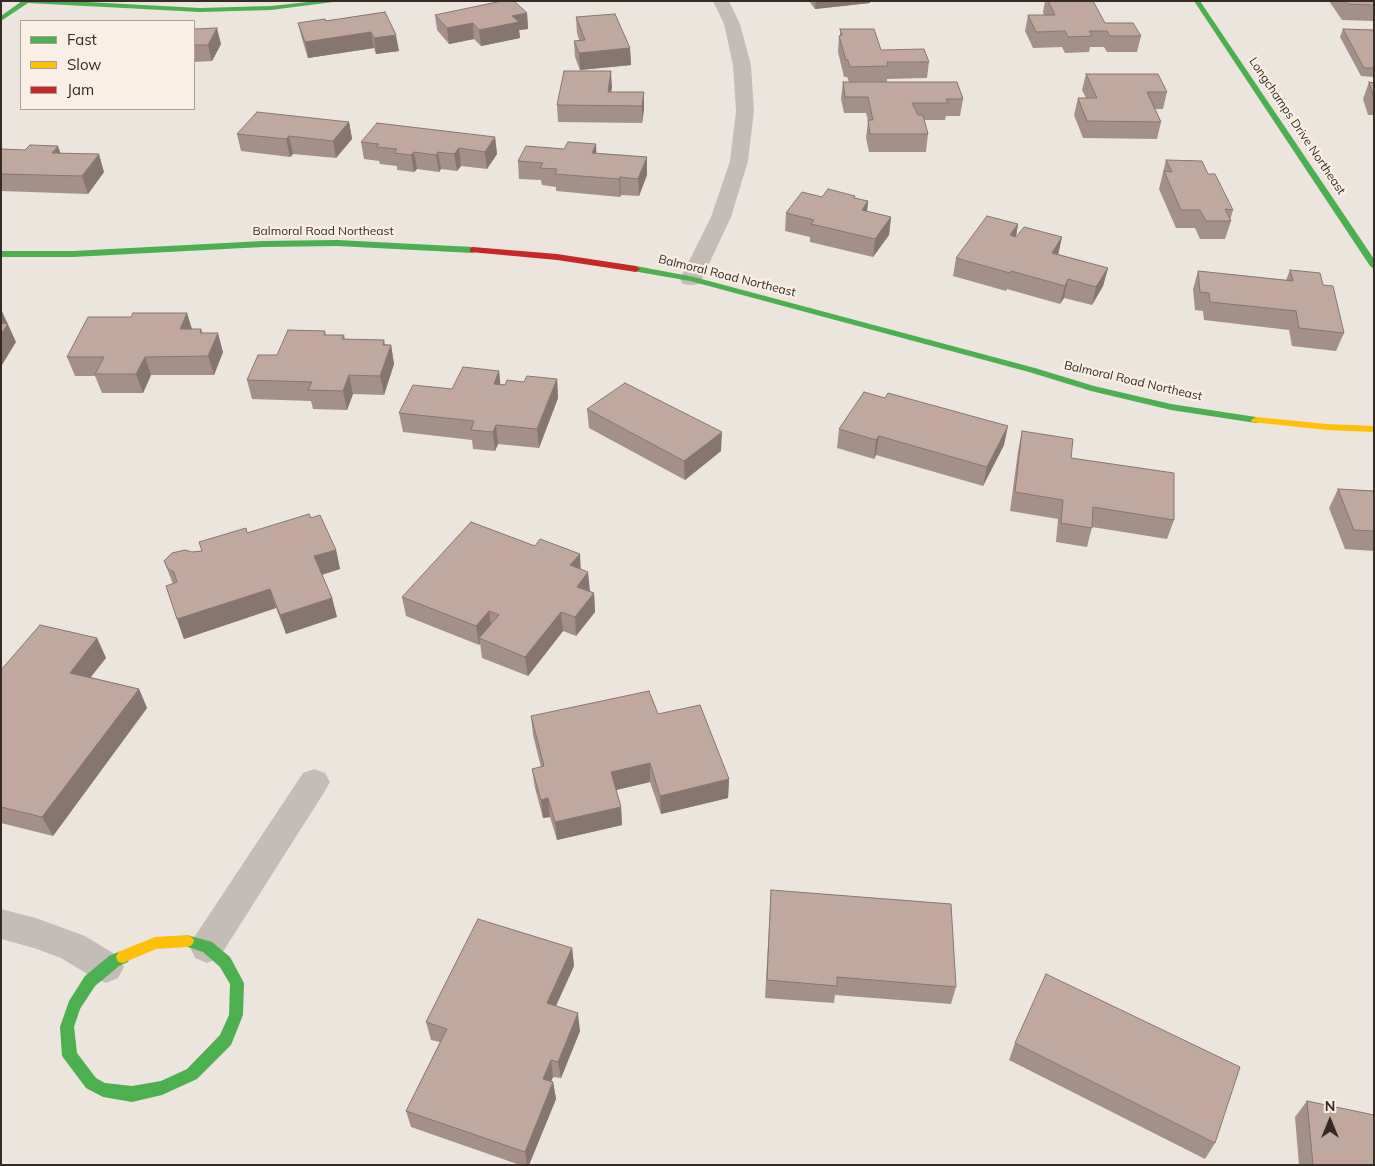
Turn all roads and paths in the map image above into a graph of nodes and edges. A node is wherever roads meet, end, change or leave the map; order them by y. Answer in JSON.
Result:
{"nodes":[{"id":1,"x":27,"y":1,"type":"edge"},
{"id":2,"x":338,"y":1,"type":"edge"},
{"id":3,"x":721,"y":1,"type":"edge"},
{"id":4,"x":1197,"y":1,"type":"edge"},
{"id":5,"x":1,"y":19,"type":"edge"},
{"id":6,"x":1,"y":254,"type":"edge"},
{"id":7,"x":1374,"y":266,"type":"edge"},
{"id":8,"x":691,"y":278,"type":"junction"},
{"id":9,"x":1374,"y":429,"type":"edge"},
{"id":10,"x":314,"y":782,"type":"dead end"},
{"id":11,"x":1,"y":924,"type":"edge"},
{"id":12,"x":207,"y":947,"type":"junction"},
{"id":13,"x":106,"y":967,"type":"junction"}],
"edges":[{"from":1,"to":2,"type":"street"},
{"from":1,"to":5,"type":"street"},
{"from":3,"to":8,"type":"street"},
{"from":4,"to":7,"type":"street","name":"Longchamps Drive Northeast"},
{"from":6,"to":8,"type":"street","name":"Balmoral Road Northeast"},
{"from":8,"to":9,"type":"street","name":"Balmoral Road Northeast"},
{"from":10,"to":12,"type":"street"},
{"from":11,"to":13,"type":"street"},
{"from":12,"to":13,"type":"street"},
{"from":12,"to":13,"type":"street"}]}
